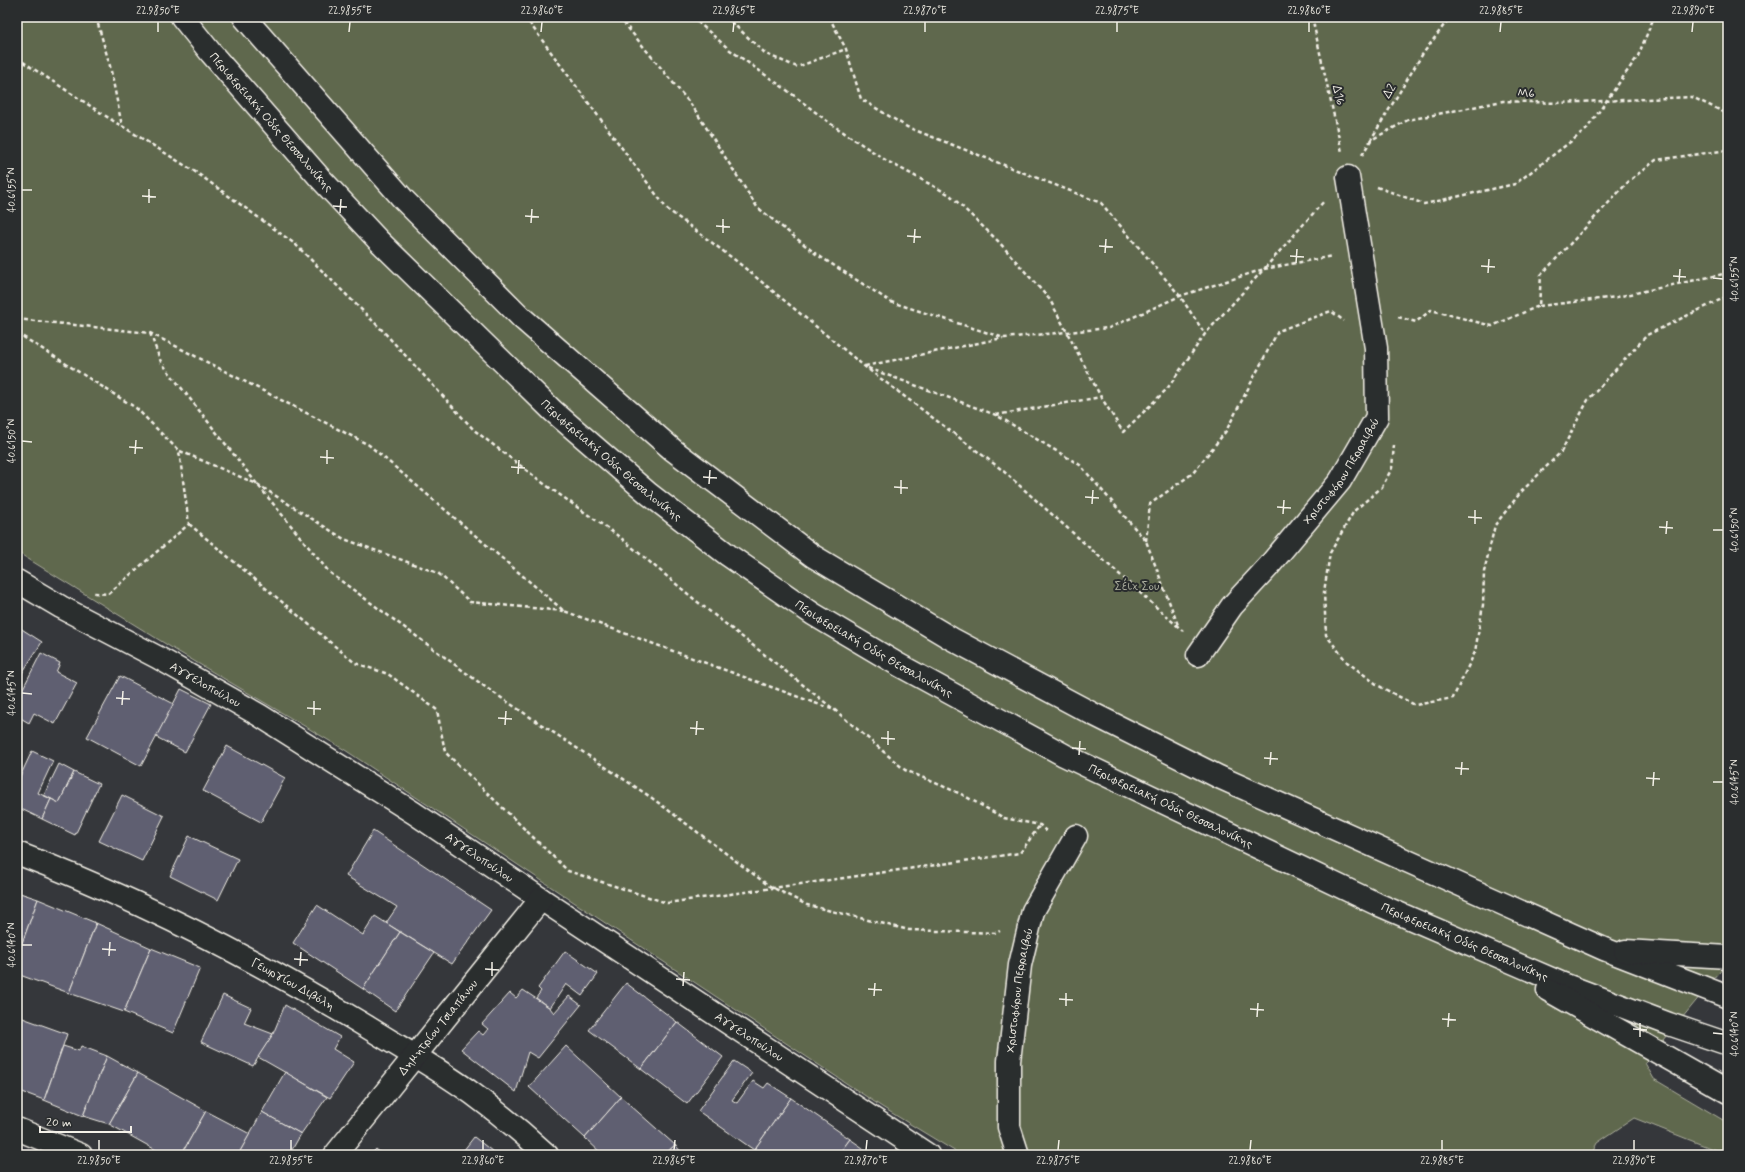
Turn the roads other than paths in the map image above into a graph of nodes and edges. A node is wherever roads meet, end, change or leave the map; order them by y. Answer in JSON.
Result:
{"nodes":[{"id":1,"x":182,"y":17,"type":"edge"},
{"id":2,"x":244,"y":17,"type":"edge"},
{"id":3,"x":1348,"y":178,"type":"road end"},
{"id":4,"x":17,"y":581,"type":"edge"},
{"id":5,"x":1199,"y":654,"type":"road end"},
{"id":6,"x":1072,"y":844,"type":"road end"},
{"id":7,"x":17,"y":853,"type":"edge"},
{"id":8,"x":541,"y":900,"type":"junction"},
{"id":9,"x":1454,"y":936,"type":"junction"},
{"id":10,"x":1604,"y":949,"type":"junction"},
{"id":11,"x":1728,"y":957,"type":"edge"},
{"id":12,"x":1728,"y":997,"type":"edge"},
{"id":13,"x":1728,"y":1044,"type":"edge"},
{"id":14,"x":415,"y":1056,"type":"junction"},
{"id":15,"x":1728,"y":1092,"type":"edge"},
{"id":16,"x":17,"y":1129,"type":"edge"},
{"id":17,"x":82,"y":1155,"type":"edge"},
{"id":18,"x":335,"y":1155,"type":"edge"},
{"id":19,"x":547,"y":1155,"type":"edge"},
{"id":20,"x":928,"y":1155,"type":"edge"},
{"id":21,"x":1018,"y":1155,"type":"edge"}],
"edges":[{"from":1,"to":9,"type":"main road","name":"Περιφερειακή Οδός Θεσσαλονίκης"},
{"from":2,"to":10,"type":"main road"},
{"from":3,"to":5,"type":"main road","name":"Χριστοφόρου Περραιβού"},
{"from":4,"to":8,"type":"main road","name":"Αγγελοπούλου"},
{"from":6,"to":21,"type":"main road","name":"Χριστοφόρου Περραιβού"},
{"from":7,"to":14,"type":"main road","name":"Γεωργίου Διβόλη"},
{"from":8,"to":14,"type":"main road","name":"Δημητρίου Τσιαπάνου"},
{"from":8,"to":20,"type":"main road","name":"Αγγελοπούλου"},
{"from":9,"to":13,"type":"main road","name":"Περιφερειακή Οδός Θεσσαλονίκης"},
{"from":9,"to":15,"type":"main road"},
{"from":10,"to":11,"type":"main road"},
{"from":10,"to":12,"type":"main road"},
{"from":14,"to":18,"type":"main road","name":"Δημητρίου Τσιαπάνου"},
{"from":14,"to":19,"type":"main road","name":"Γεωργίου Διβόλη"},
{"from":16,"to":17,"type":"main road"}]}
